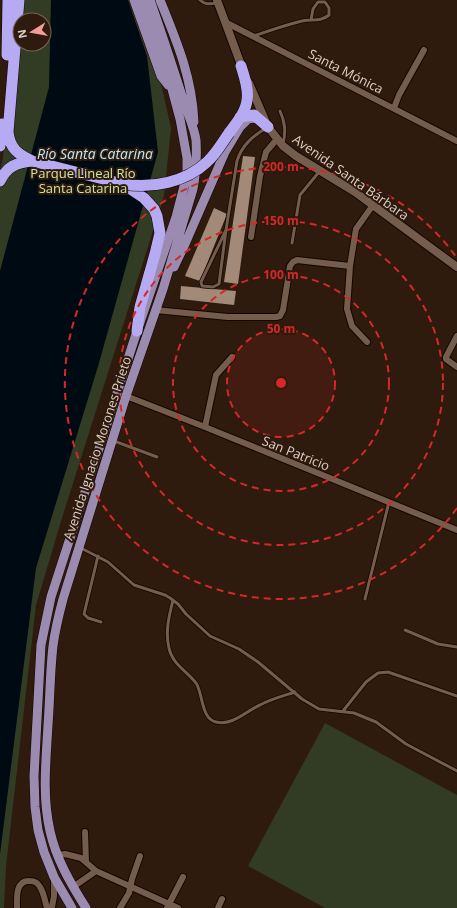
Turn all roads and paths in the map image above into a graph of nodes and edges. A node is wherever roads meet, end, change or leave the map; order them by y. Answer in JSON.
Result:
{"nodes":[{"id":1,"x":8,"y":0,"type":"edge"},
{"id":2,"x":19,"y":0,"type":"edge"},
{"id":3,"x":134,"y":0,"type":"edge"},
{"id":4,"x":140,"y":0,"type":"edge"},
{"id":5,"x":150,"y":0,"type":"edge"},
{"id":6,"x":160,"y":0,"type":"edge"},
{"id":7,"x":200,"y":0,"type":"edge"},
{"id":8,"x":217,"y":1,"type":"edge"},
{"id":9,"x":311,"y":20,"type":"junction"},
{"id":10,"x":225,"y":22,"type":"junction"},
{"id":11,"x":252,"y":36,"type":"junction"},
{"id":12,"x":163,"y":49,"type":"junction"},
{"id":13,"x":424,"y":50,"type":"dead end"},
{"id":14,"x":241,"y":66,"type":"junction"},
{"id":15,"x":172,"y":89,"type":"junction"},
{"id":16,"x":394,"y":108,"type":"junction"},
{"id":17,"x":280,"y":111,"type":"dead end"},
{"id":18,"x":240,"y":117,"type":"junction"},
{"id":19,"x":259,"y":119,"type":"junction"},
{"id":20,"x":268,"y":127,"type":"junction"},
{"id":21,"x":194,"y":132,"type":"junction"},
{"id":22,"x":277,"y":139,"type":"junction"},
{"id":23,"x":457,"y":141,"type":"edge"},
{"id":24,"x":0,"y":146,"type":"edge"},
{"id":25,"x":283,"y":146,"type":"junction"},
{"id":26,"x":32,"y":161,"type":"junction"},
{"id":27,"x":320,"y":171,"type":"junction"},
{"id":28,"x":0,"y":181,"type":"edge"},
{"id":29,"x":124,"y":184,"type":"junction"},
{"id":30,"x":373,"y":205,"type":"junction"},
{"id":31,"x":226,"y":230,"type":"junction"},
{"id":32,"x":251,"y":237,"type":"dead end"},
{"id":33,"x":292,"y":242,"type":"dead end"},
{"id":34,"x":350,"y":266,"type":"junction"},
{"id":35,"x":457,"y":268,"type":"edge"},
{"id":36,"x":163,"y":290,"type":"junction"},
{"id":37,"x":155,"y":310,"type":"junction"},
{"id":38,"x":137,"y":331,"type":"junction"},
{"id":39,"x":457,"y":336,"type":"edge"},
{"id":40,"x":367,"y":342,"type":"dead end"},
{"id":41,"x":232,"y":357,"type":"dead end"},
{"id":42,"x":457,"y":366,"type":"edge"},
{"id":43,"x":126,"y":396,"type":"junction"},
{"id":44,"x":205,"y":427,"type":"junction"},
{"id":45,"x":112,"y":441,"type":"junction"},
{"id":46,"x":157,"y":457,"type":"dead end"},
{"id":47,"x":389,"y":502,"type":"junction"},
{"id":48,"x":457,"y":530,"type":"edge"},
{"id":49,"x":79,"y":547,"type":"junction"},
{"id":50,"x":98,"y":556,"type":"junction"},
{"id":51,"x":365,"y":599,"type":"dead end"},
{"id":52,"x":173,"y":600,"type":"junction"},
{"id":53,"x":100,"y":622,"type":"dead end"},
{"id":54,"x":405,"y":630,"type":"dead end"},
{"id":55,"x":457,"y":647,"type":"edge"},
{"id":56,"x":295,"y":692,"type":"junction"},
{"id":57,"x":457,"y":696,"type":"edge"},
{"id":58,"x":343,"y":711,"type":"junction"},
{"id":59,"x":457,"y":772,"type":"edge"},
{"id":60,"x":86,"y":832,"type":"dead end"},
{"id":61,"x":58,"y":855,"type":"junction"},
{"id":62,"x":140,"y":856,"type":"dead end"},
{"id":63,"x":86,"y":862,"type":"junction"},
{"id":64,"x":96,"y":871,"type":"junction"},
{"id":65,"x":54,"y":877,"type":"junction"},
{"id":66,"x":183,"y":877,"type":"dead end"},
{"id":67,"x":130,"y":886,"type":"junction"},
{"id":68,"x":73,"y":887,"type":"junction"},
{"id":69,"x":222,"y":900,"type":"dead end"},
{"id":70,"x":168,"y":906,"type":"edge"},
{"id":71,"x":17,"y":908,"type":"edge"},
{"id":72,"x":51,"y":908,"type":"edge"},
{"id":73,"x":72,"y":908,"type":"edge"},
{"id":74,"x":86,"y":908,"type":"edge"},
{"id":75,"x":120,"y":908,"type":"edge"},
{"id":76,"x":178,"y":908,"type":"edge"},
{"id":77,"x":218,"y":908,"type":"edge"}],
"edges":[{"from":1,"to":24,"type":"highway"},
{"from":2,"to":26,"type":"highway"},
{"from":3,"to":15,"type":"main road"},
{"from":4,"to":12,"type":"main road"},
{"from":5,"to":12,"type":"main road","name":"Avenida Ignacio Morones Prieto"},
{"from":6,"to":21,"type":"main road"},
{"from":7,"to":8,"type":"lane"},
{"from":8,"to":10,"type":"street","name":"Avenida Santa Bárbara"},
{"from":9,"to":9,"type":"lane"},
{"from":9,"to":11,"type":"lane"},
{"from":10,"to":11,"type":"street","name":"Santa Mónica"},
{"from":10,"to":14,"type":"street","name":"Avenida Santa Bárbara"},
{"from":11,"to":16,"type":"street","name":"Santa Mónica"},
{"from":12,"to":15,"type":"main road","name":"Avenida Ignacio Morones Prieto"},
{"from":12,"to":21,"type":"main road","name":"Avenida Ignacio Morones Prieto"},
{"from":13,"to":16,"type":"street"},
{"from":14,"to":18,"type":"highway"},
{"from":14,"to":20,"type":"street","name":"Avenida Santa Bárbara"},
{"from":15,"to":38,"type":"main road","name":"Avenida Ignacio Morones Prieto"},
{"from":16,"to":23,"type":"street","name":"Santa Mónica"},
{"from":17,"to":25,"type":"lane"},
{"from":18,"to":19,"type":"highway"},
{"from":18,"to":29,"type":"highway","bridge":true},
{"from":19,"to":20,"type":"highway"},
{"from":19,"to":36,"type":"main road"},
{"from":20,"to":22,"type":"street","name":"Avenida Santa Bárbara"},
{"from":20,"to":31,"type":"lane"},
{"from":21,"to":36,"type":"main road","name":"Avenida Ignacio Morones Prieto"},
{"from":22,"to":25,"type":"street","name":"Avenida Santa Bárbara"},
{"from":22,"to":32,"type":"street"},
{"from":25,"to":27,"type":"street","name":"Avenida Santa Bárbara"},
{"from":26,"to":28,"type":"highway"},
{"from":26,"to":29,"type":"highway"},
{"from":27,"to":30,"type":"street","name":"Avenida Santa Bárbara"},
{"from":27,"to":33,"type":"lane"},
{"from":29,"to":38,"type":"highway"},
{"from":30,"to":34,"type":"street"},
{"from":30,"to":35,"type":"street","name":"Avenida Santa Bárbara"},
{"from":31,"to":31,"type":"lane"},
{"from":34,"to":37,"type":"street"},
{"from":34,"to":40,"type":"street"},
{"from":36,"to":37,"type":"main road","name":"Avenida Ignacio Morones Prieto"},
{"from":37,"to":43,"type":"main road","name":"Avenida Ignacio Morones Prieto"},
{"from":38,"to":65,"type":"main road","name":"Avenida Ignacio Morones Prieto"},
{"from":39,"to":42,"type":"street"},
{"from":41,"to":44,"type":"street"},
{"from":43,"to":44,"type":"street","name":"San Patricio"},
{"from":43,"to":45,"type":"main road","name":"Avenida Ignacio Morones Prieto"},
{"from":44,"to":47,"type":"street","name":"San Patricio"},
{"from":45,"to":46,"type":"lane"},
{"from":45,"to":49,"type":"main road","name":"Avenida Ignacio Morones Prieto"},
{"from":47,"to":48,"type":"street","name":"San Patricio"},
{"from":47,"to":51,"type":"lane"},
{"from":49,"to":50,"type":"lane"},
{"from":49,"to":61,"type":"main road","name":"Avenida Ignacio Morones Prieto"},
{"from":50,"to":52,"type":"lane"},
{"from":50,"to":53,"type":"lane"},
{"from":52,"to":56,"type":"lane"},
{"from":52,"to":56,"type":"lane"},
{"from":54,"to":55,"type":"lane"},
{"from":56,"to":58,"type":"lane"},
{"from":57,"to":58,"type":"lane"},
{"from":58,"to":59,"type":"lane"},
{"from":60,"to":63,"type":"street"},
{"from":61,"to":63,"type":"street"},
{"from":61,"to":68,"type":"main road","name":"Avenida Ignacio Morones Prieto"},
{"from":62,"to":67,"type":"street"},
{"from":63,"to":64,"type":"street"},
{"from":64,"to":67,"type":"street"},
{"from":64,"to":68,"type":"street"},
{"from":65,"to":72,"type":"street"},
{"from":65,"to":73,"type":"main road","name":"Avenida Ignacio Morones Prieto"},
{"from":66,"to":70,"type":"street"},
{"from":67,"to":70,"type":"street"},
{"from":67,"to":75,"type":"street"},
{"from":68,"to":74,"type":"main road","name":"Avenida Ignacio Morones Prieto"},
{"from":69,"to":77,"type":"street"},
{"from":70,"to":76,"type":"street"},
{"from":71,"to":72,"type":"street"}]}
